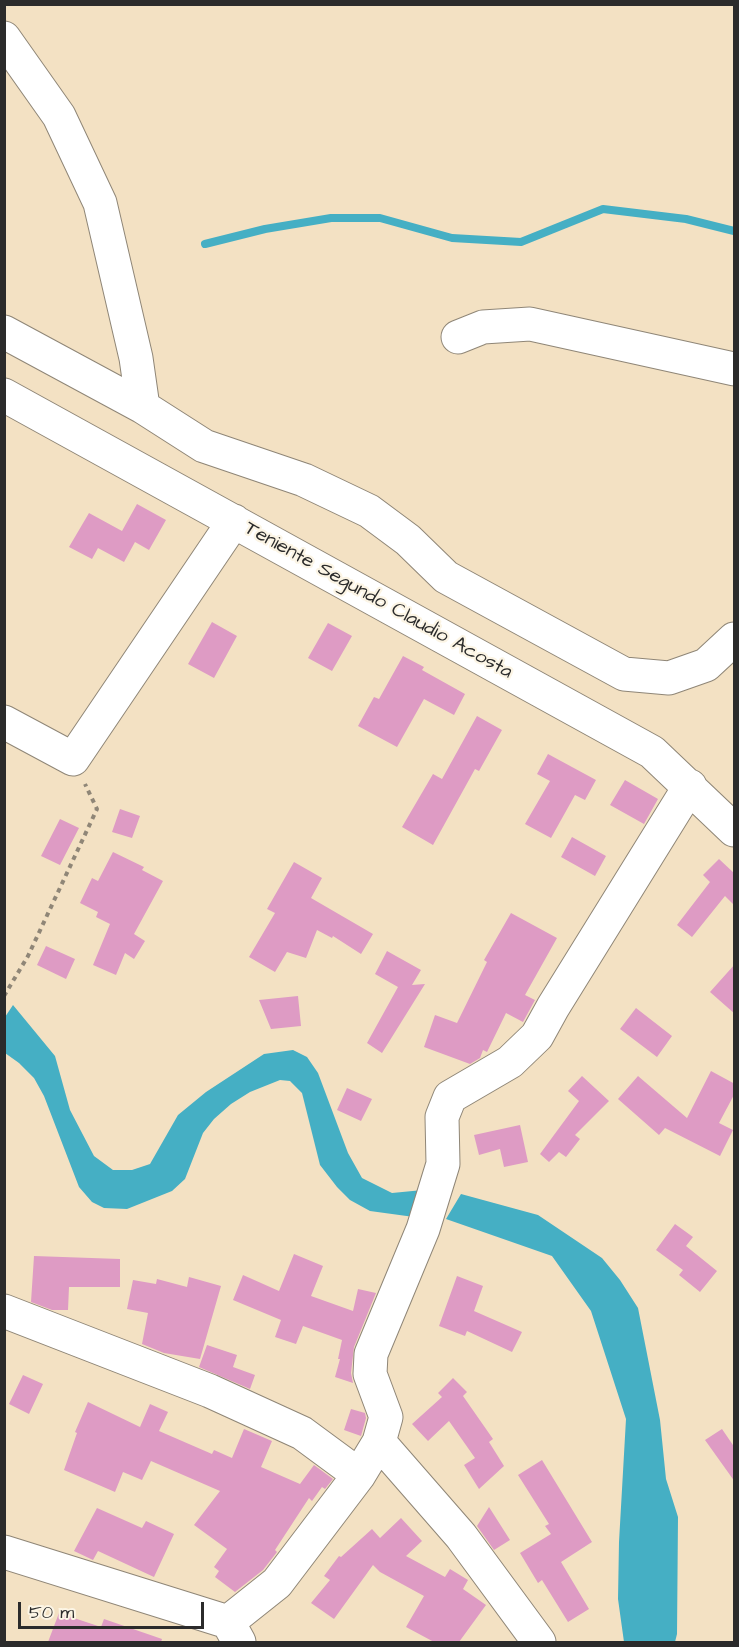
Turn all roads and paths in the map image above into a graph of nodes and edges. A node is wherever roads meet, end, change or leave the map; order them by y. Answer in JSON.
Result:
{"nodes":[{"id":1,"x":4,"y":38,"type":"edge"},
{"id":2,"x":4,"y":332,"type":"edge"},
{"id":3,"x":458,"y":337,"type":"dead end"},
{"id":4,"x":735,"y":369,"type":"edge"},
{"id":5,"x":4,"y":396,"type":"edge"},
{"id":6,"x":143,"y":407,"type":"junction"},
{"id":7,"x":204,"y":446,"type":"junction"},
{"id":8,"x":180,"y":492,"type":"junction"},
{"id":9,"x":234,"y":522,"type":"junction"},
{"id":10,"x":735,"y":639,"type":"edge"},
{"id":11,"x":4,"y":723,"type":"edge"},
{"id":12,"x":73,"y":759,"type":"junction"},
{"id":13,"x":690,"y":786,"type":"junction"},
{"id":14,"x":735,"y":830,"type":"edge"},
{"id":15,"x":6,"y":994,"type":"edge"},
{"id":16,"x":4,"y":1311,"type":"edge"},
{"id":17,"x":379,"y":1442,"type":"junction"},
{"id":18,"x":359,"y":1476,"type":"junction"},
{"id":19,"x":4,"y":1552,"type":"edge"},
{"id":20,"x":233,"y":1632,"type":"edge"},
{"id":21,"x":539,"y":1642,"type":"edge"}],
"edges":[{"from":1,"to":6,"type":"street"},
{"from":2,"to":6,"type":"street"},
{"from":3,"to":4,"type":"street"},
{"from":5,"to":8,"type":"street","name":"Teniente Segundo Claudio Acosta"},
{"from":6,"to":7,"type":"street"},
{"from":7,"to":8,"type":"street"},
{"from":7,"to":10,"type":"street"},
{"from":8,"to":9,"type":"street","name":"Teniente Segundo Claudio Acosta"},
{"from":9,"to":12,"type":"street"},
{"from":9,"to":13,"type":"street","name":"Teniente Segundo Claudio Acosta"},
{"from":11,"to":12,"type":"street"},
{"from":12,"to":15,"type":"path"},
{"from":13,"to":14,"type":"street","name":"Teniente Segundo Claudio Acosta"},
{"from":13,"to":17,"type":"street"},
{"from":16,"to":18,"type":"street"},
{"from":17,"to":18,"type":"street"},
{"from":17,"to":21,"type":"street"},
{"from":18,"to":20,"type":"street"},
{"from":19,"to":20,"type":"street"}]}
